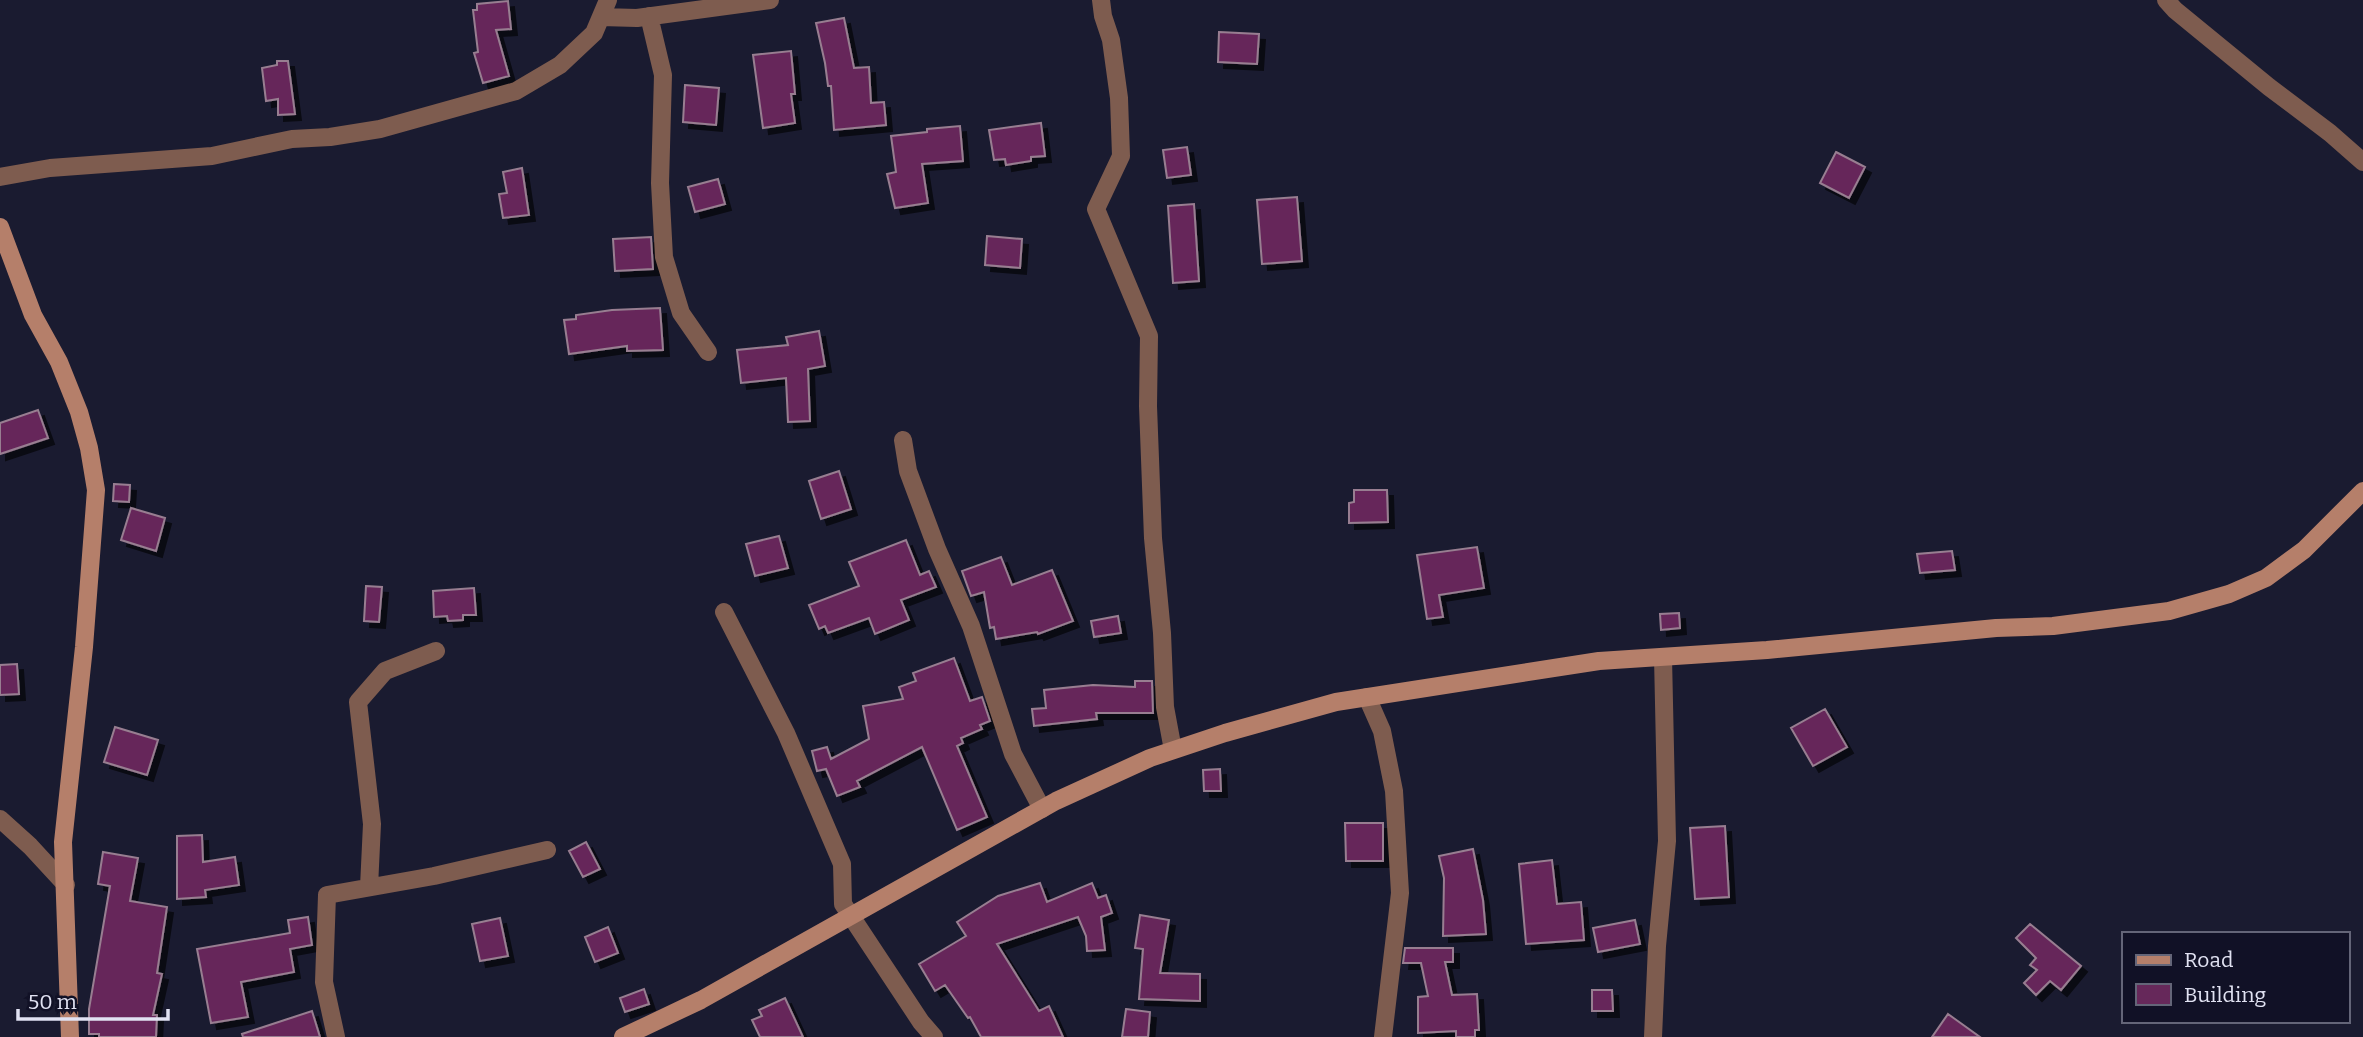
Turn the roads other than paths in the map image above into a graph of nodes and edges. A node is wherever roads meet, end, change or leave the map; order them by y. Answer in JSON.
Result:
{"nodes":[{"id":1,"x":608,"y":0,"type":"edge"},
{"id":2,"x":770,"y":0,"type":"edge"},
{"id":3,"x":1101,"y":0,"type":"edge"},
{"id":4,"x":2166,"y":0,"type":"edge"},
{"id":5,"x":649,"y":16,"type":"junction"},
{"id":6,"x":601,"y":17,"type":"junction"},
{"id":7,"x":2363,"y":162,"type":"edge"},
{"id":8,"x":0,"y":177,"type":"edge"},
{"id":9,"x":0,"y":227,"type":"edge"},
{"id":10,"x":708,"y":352,"type":"dead end"},
{"id":11,"x":903,"y":440,"type":"dead end"},
{"id":12,"x":2363,"y":491,"type":"edge"},
{"id":13,"x":724,"y":612,"type":"dead end"},
{"id":14,"x":436,"y":651,"type":"dead end"},
{"id":15,"x":1663,"y":657,"type":"junction"},
{"id":16,"x":1367,"y":697,"type":"junction"},
{"id":17,"x":1173,"y":750,"type":"junction"},
{"id":18,"x":1042,"y":809,"type":"junction"},
{"id":19,"x":0,"y":820,"type":"edge"},
{"id":20,"x":547,"y":850,"type":"dead end"},
{"id":21,"x":66,"y":885,"type":"junction"},
{"id":22,"x":369,"y":887,"type":"junction"},
{"id":23,"x":851,"y":915,"type":"junction"},
{"id":24,"x":70,"y":1037,"type":"edge"},
{"id":25,"x":336,"y":1037,"type":"edge"},
{"id":26,"x":623,"y":1037,"type":"edge"},
{"id":27,"x":934,"y":1037,"type":"edge"},
{"id":28,"x":1383,"y":1037,"type":"edge"},
{"id":29,"x":1653,"y":1037,"type":"edge"}],
"edges":[{"from":1,"to":6,"type":"street"},
{"from":2,"to":5,"type":"street"},
{"from":3,"to":17,"type":"street"},
{"from":4,"to":7,"type":"street"},
{"from":5,"to":6,"type":"street"},
{"from":5,"to":10,"type":"street"},
{"from":6,"to":8,"type":"street"},
{"from":9,"to":21,"type":"street"},
{"from":11,"to":18,"type":"street"},
{"from":12,"to":15,"type":"street"},
{"from":13,"to":23,"type":"street"},
{"from":14,"to":22,"type":"street"},
{"from":15,"to":16,"type":"street"},
{"from":15,"to":29,"type":"street"},
{"from":16,"to":17,"type":"street"},
{"from":16,"to":28,"type":"street"},
{"from":17,"to":18,"type":"street"},
{"from":18,"to":23,"type":"street"},
{"from":19,"to":21,"type":"street"},
{"from":20,"to":22,"type":"street"},
{"from":21,"to":24,"type":"street"},
{"from":22,"to":25,"type":"street"},
{"from":23,"to":26,"type":"street"},
{"from":23,"to":27,"type":"street"}]}
